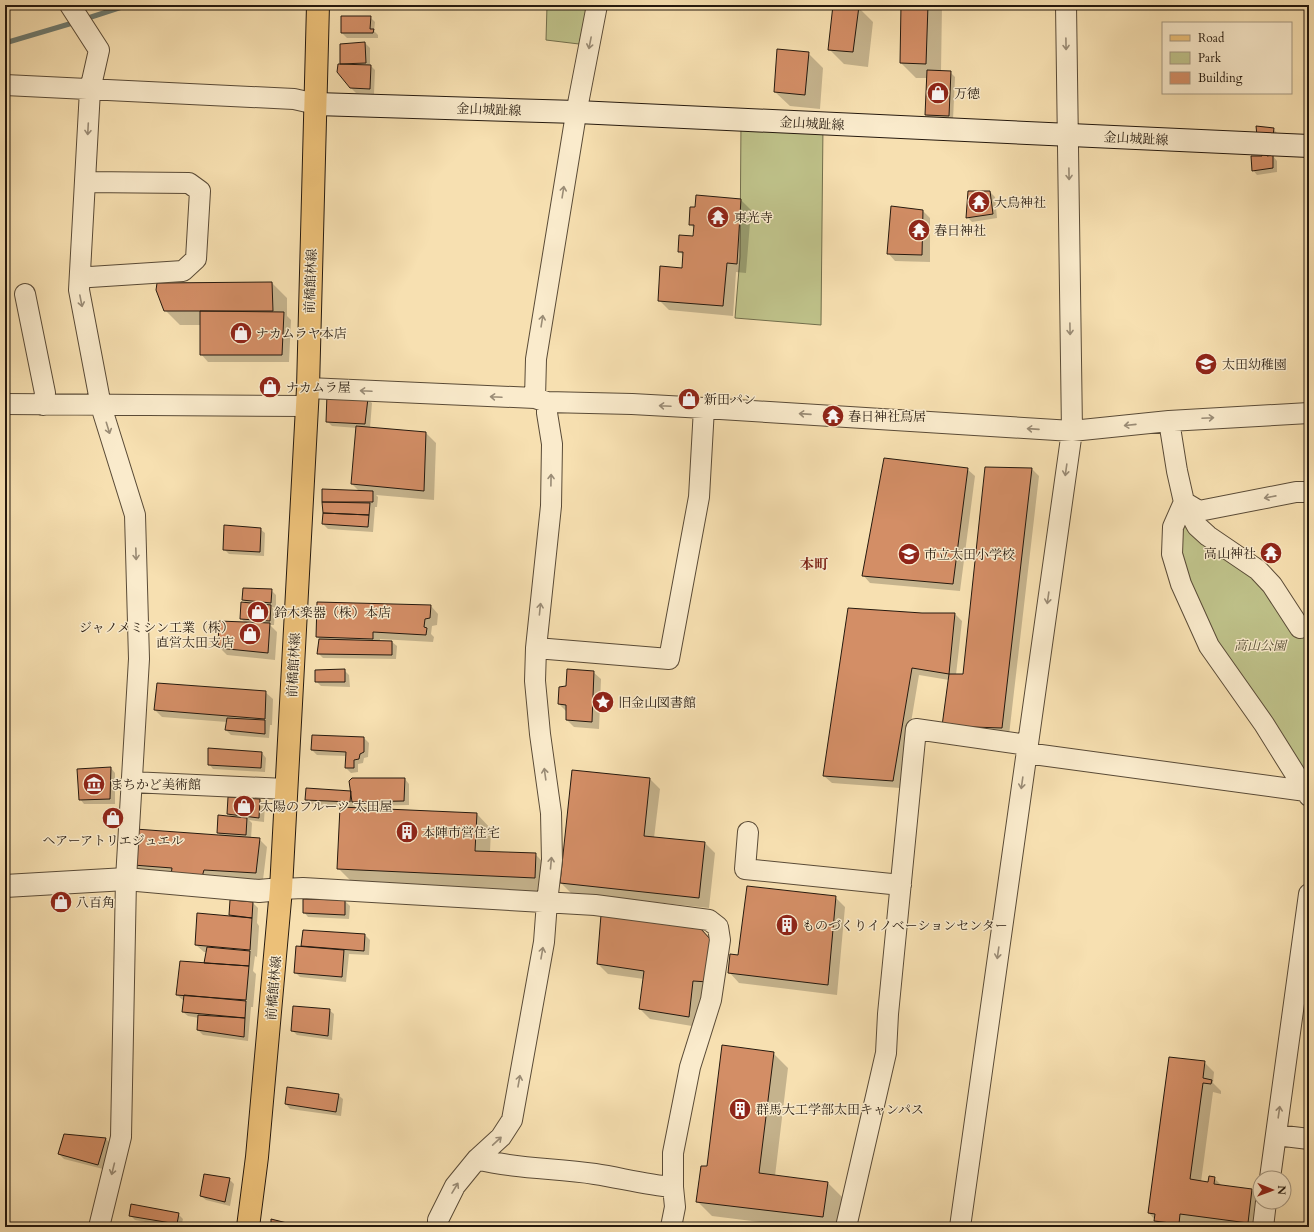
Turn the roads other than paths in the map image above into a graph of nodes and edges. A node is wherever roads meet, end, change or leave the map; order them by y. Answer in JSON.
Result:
{"nodes":[{"id":1,"x":318,"y":5,"type":"edge"},
{"id":2,"x":597,"y":5,"type":"edge"},
{"id":3,"x":1066,"y":5,"type":"edge"},
{"id":4,"x":79,"y":7,"type":"edge"},
{"id":5,"x":5,"y":85,"type":"edge"},
{"id":6,"x":90,"y":90,"type":"junction"},
{"id":7,"x":316,"y":104,"type":"junction"},
{"id":8,"x":576,"y":112,"type":"junction"},
{"id":9,"x":1068,"y":135,"type":"junction"},
{"id":10,"x":1309,"y":146,"type":"edge"},
{"id":11,"x":85,"y":182,"type":"junction"},
{"id":12,"x":80,"y":275,"type":"junction"},
{"id":13,"x":25,"y":294,"type":"dead end"},
{"id":14,"x":307,"y":397,"type":"junction"},
{"id":15,"x":541,"y":400,"type":"junction"},
{"id":16,"x":5,"y":404,"type":"edge"},
{"id":17,"x":43,"y":405,"type":"junction"},
{"id":18,"x":101,"y":406,"type":"junction"},
{"id":19,"x":704,"y":408,"type":"junction"},
{"id":20,"x":1309,"y":412,"type":"edge"},
{"id":21,"x":1169,"y":421,"type":"junction"},
{"id":22,"x":1072,"y":431,"type":"junction"},
{"id":23,"x":1309,"y":492,"type":"edge"},
{"id":24,"x":1184,"y":502,"type":"junction"},
{"id":25,"x":1300,"y":628,"type":"dead end"},
{"id":26,"x":536,"y":648,"type":"junction"},
{"id":27,"x":1026,"y":749,"type":"junction"},
{"id":28,"x":130,"y":782,"type":"junction"},
{"id":29,"x":286,"y":789,"type":"junction"},
{"id":30,"x":1308,"y":794,"type":"edge"},
{"id":31,"x":748,"y":832,"type":"dead end"},
{"id":32,"x":126,"y":879,"type":"junction"},
{"id":33,"x":901,"y":885,"type":"junction"},
{"id":34,"x":5,"y":886,"type":"edge"},
{"id":35,"x":282,"y":889,"type":"junction"},
{"id":36,"x":1309,"y":894,"type":"edge"},
{"id":37,"x":547,"y":902,"type":"junction"},
{"id":38,"x":1276,"y":1135,"type":"junction"},
{"id":39,"x":1309,"y":1139,"type":"edge"},
{"id":40,"x":477,"y":1159,"type":"junction"},
{"id":41,"x":1271,"y":1170,"type":"edge"},
{"id":42,"x":673,"y":1187,"type":"junction"},
{"id":43,"x":1265,"y":1210,"type":"edge"},
{"id":44,"x":99,"y":1227,"type":"edge"},
{"id":45,"x":248,"y":1227,"type":"edge"},
{"id":46,"x":438,"y":1227,"type":"edge"},
{"id":47,"x":671,"y":1227,"type":"edge"},
{"id":48,"x":846,"y":1227,"type":"edge"},
{"id":49,"x":960,"y":1227,"type":"edge"},
{"id":50,"x":1263,"y":1227,"type":"edge"}],
"edges":[{"from":1,"to":7,"type":"main road","name":"前橋館林線"},
{"from":2,"to":8,"type":"street","one_way":true},
{"from":3,"to":9,"type":"street","one_way":true},
{"from":4,"to":6,"type":"street"},
{"from":5,"to":6,"type":"street"},
{"from":6,"to":7,"type":"street"},
{"from":6,"to":11,"type":"street","one_way":true},
{"from":7,"to":8,"type":"main road","name":"金山城趾線"},
{"from":7,"to":14,"type":"main road","name":"前橋館林線"},
{"from":8,"to":9,"type":"main road","name":"金山城趾線"},
{"from":15,"to":8,"type":"street","one_way":true},
{"from":9,"to":10,"type":"main road","name":"金山城趾線"},
{"from":9,"to":22,"type":"street","one_way":true},
{"from":11,"to":12,"type":"street"},
{"from":11,"to":12,"type":"street"},
{"from":12,"to":18,"type":"street","one_way":true},
{"from":13,"to":17,"type":"street"},
{"from":15,"to":14,"type":"street","one_way":true},
{"from":14,"to":18,"type":"street"},
{"from":14,"to":29,"type":"main road","name":"前橋館林線"},
{"from":19,"to":15,"type":"street","one_way":true},
{"from":26,"to":15,"type":"street","one_way":true},
{"from":16,"to":17,"type":"street"},
{"from":17,"to":18,"type":"street"},
{"from":18,"to":28,"type":"street","one_way":true},
{"from":22,"to":19,"type":"street","one_way":true},
{"from":19,"to":26,"type":"street"},
{"from":21,"to":20,"type":"street","one_way":true},
{"from":21,"to":22,"type":"street","one_way":true},
{"from":21,"to":24,"type":"street"},
{"from":22,"to":27,"type":"street","one_way":true},
{"from":23,"to":24,"type":"street","one_way":true},
{"from":24,"to":25,"type":"street"},
{"from":24,"to":30,"type":"street"},
{"from":37,"to":26,"type":"street","one_way":true},
{"from":27,"to":30,"type":"street"},
{"from":27,"to":33,"type":"street"},
{"from":27,"to":49,"type":"street","one_way":true},
{"from":28,"to":29,"type":"street"},
{"from":28,"to":32,"type":"street"},
{"from":29,"to":35,"type":"main road","name":"前橋館林線"},
{"from":31,"to":33,"type":"street"},
{"from":32,"to":34,"type":"main road"},
{"from":32,"to":35,"type":"main road"},
{"from":32,"to":44,"type":"street","one_way":true},
{"from":33,"to":48,"type":"street"},
{"from":35,"to":37,"type":"street"},
{"from":35,"to":45,"type":"main road","name":"前橋館林線"},
{"from":38,"to":36,"type":"street","one_way":true},
{"from":40,"to":37,"type":"street","one_way":true},
{"from":37,"to":42,"type":"street"},
{"from":38,"to":39,"type":"street"},
{"from":38,"to":41,"type":"street"},
{"from":40,"to":42,"type":"street"},
{"from":46,"to":40,"type":"street","one_way":true},
{"from":42,"to":47,"type":"street"},
{"from":43,"to":50,"type":"street"}]}
